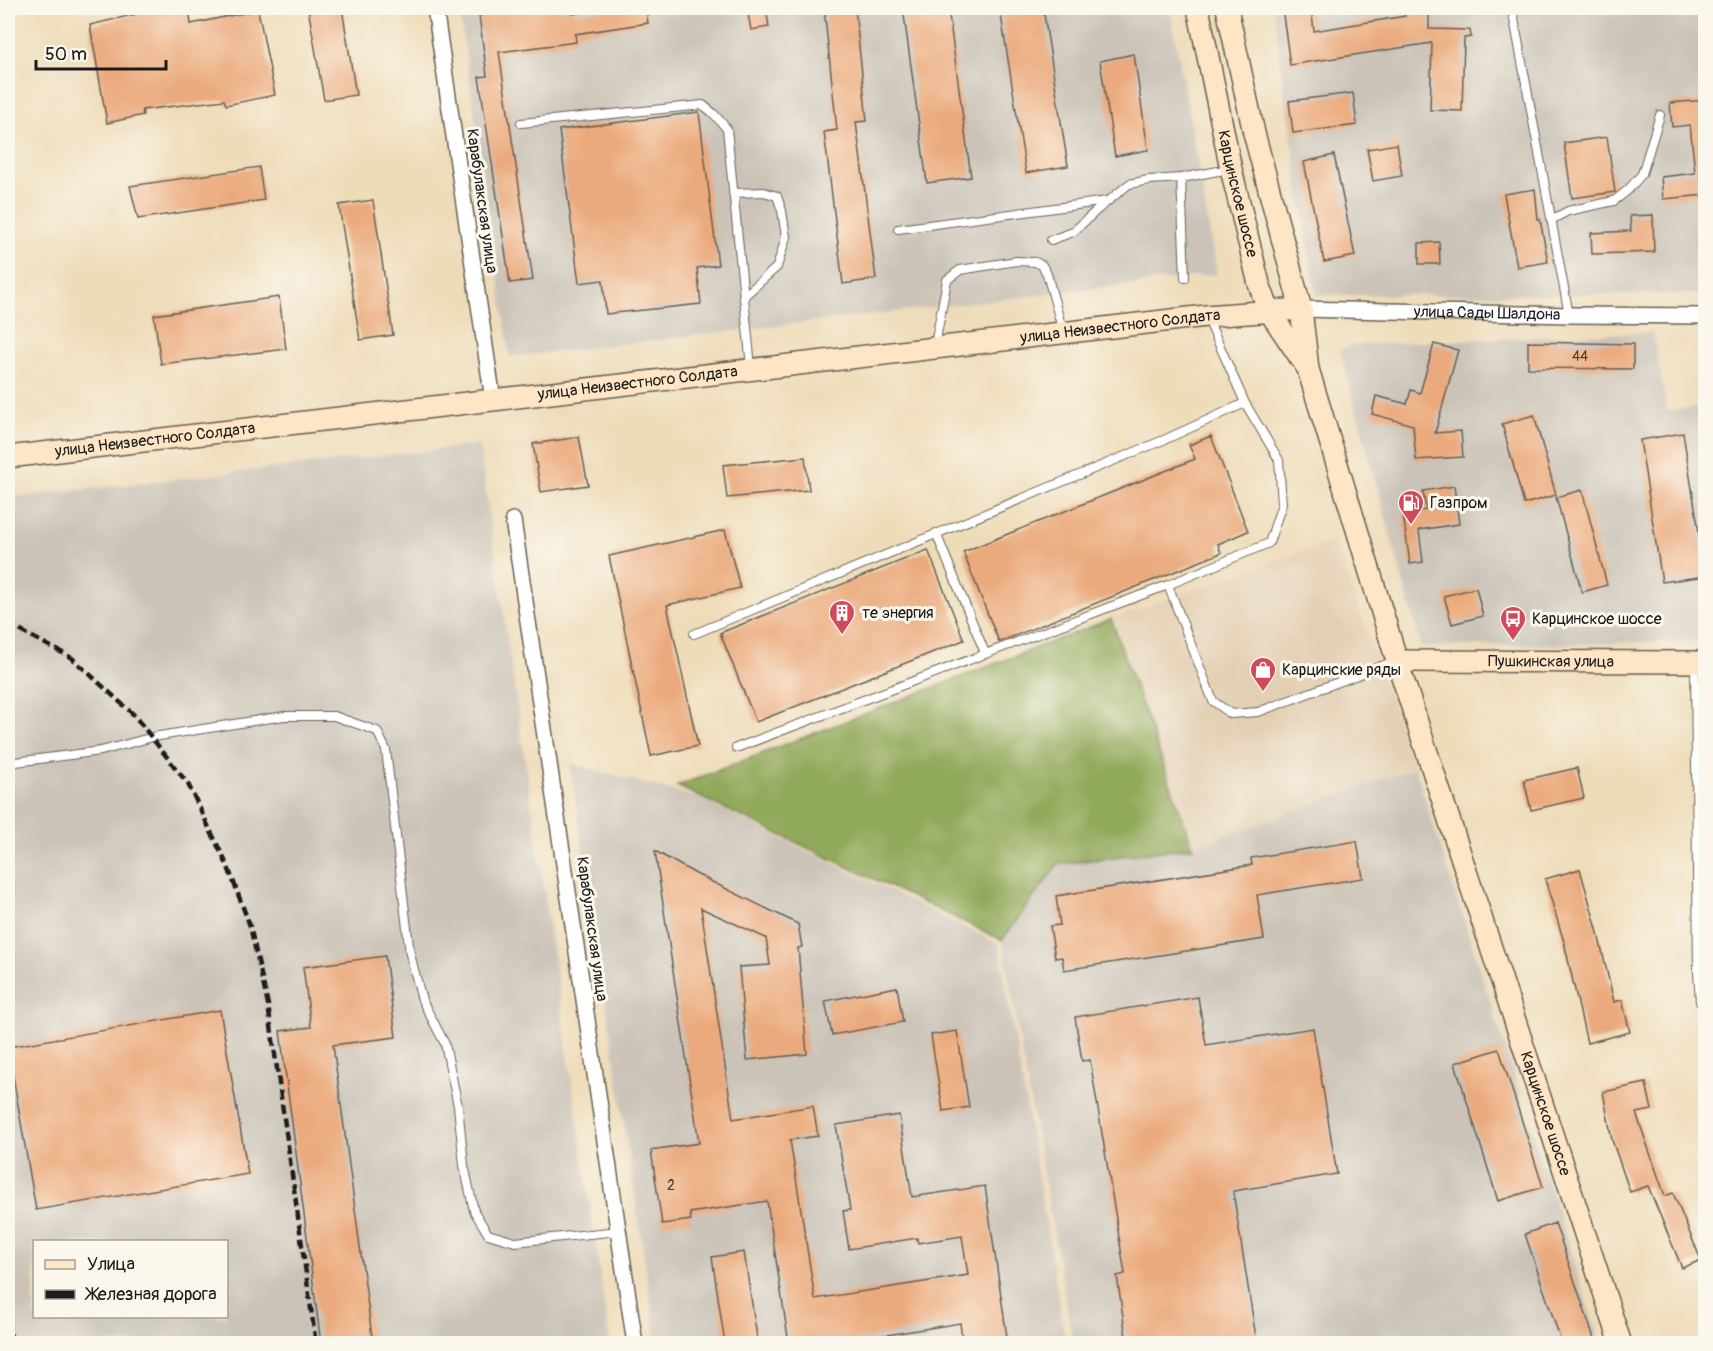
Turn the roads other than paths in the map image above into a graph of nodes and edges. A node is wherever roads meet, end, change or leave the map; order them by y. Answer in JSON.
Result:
{"nodes":[{"id":1,"x":435,"y":8,"type":"edge"},
{"id":2,"x":1198,"y":8,"type":"edge"},
{"id":3,"x":1227,"y":8,"type":"edge"},
{"id":4,"x":1512,"y":8,"type":"edge"},
{"id":5,"x":1660,"y":115,"type":"dead end"},
{"id":6,"x":521,"y":123,"type":"dead end"},
{"id":7,"x":1231,"y":169,"type":"junction"},
{"id":8,"x":1181,"y":178,"type":"junction"},
{"id":9,"x":733,"y":193,"type":"junction"},
{"id":10,"x":1107,"y":201,"type":"junction"},
{"id":11,"x":1551,"y":220,"type":"junction"},
{"id":12,"x":898,"y":229,"type":"dead end"},
{"id":13,"x":1051,"y":240,"type":"dead end"},
{"id":14,"x":1185,"y":278,"type":"dead end"},
{"id":15,"x":743,"y":297,"type":"junction"},
{"id":16,"x":1301,"y":309,"type":"junction"},
{"id":17,"x":1269,"y":311,"type":"junction"},
{"id":18,"x":1206,"y":315,"type":"junction"},
{"id":19,"x":1569,"y":315,"type":"junction"},
{"id":20,"x":1706,"y":316,"type":"edge"},
{"id":21,"x":1063,"y":332,"type":"junction"},
{"id":22,"x":935,"y":347,"type":"junction"},
{"id":23,"x":751,"y":369,"type":"junction"},
{"id":24,"x":1308,"y":369,"type":"junction"},
{"id":25,"x":493,"y":400,"type":"junction"},
{"id":26,"x":1245,"y":403,"type":"junction"},
{"id":27,"x":8,"y":457,"type":"edge"},
{"id":28,"x":513,"y":520,"type":"dead end"},
{"id":29,"x":936,"y":533,"type":"junction"},
{"id":30,"x":1167,"y":585,"type":"junction"},
{"id":31,"x":694,"y":634,"type":"dead end"},
{"id":32,"x":985,"y":652,"type":"junction"},
{"id":33,"x":1396,"y":661,"type":"junction"},
{"id":34,"x":1700,"y":662,"type":"edge"},
{"id":35,"x":736,"y":748,"type":"dead end"},
{"id":36,"x":8,"y":763,"type":"edge"},
{"id":37,"x":1701,"y":833,"type":"edge"},
{"id":38,"x":1706,"y":1008,"type":"edge"},
{"id":39,"x":618,"y":1231,"type":"junction"},
{"id":40,"x":635,"y":1344,"type":"edge"},
{"id":41,"x":1621,"y":1344,"type":"edge"}],
"edges":[{"from":1,"to":25,"type":"street","name":"Карабулакская улица"},
{"from":2,"to":7,"type":"main road","name":"Карцинское шоссе"},
{"from":3,"to":16,"type":"main road","name":"Карцинское шоссе"},
{"from":4,"to":11,"type":"lane"},
{"from":5,"to":11,"type":"lane"},
{"from":6,"to":9,"type":"lane"},
{"from":7,"to":8,"type":"lane"},
{"from":7,"to":17,"type":"main road","name":"Карцинское шоссе"},
{"from":8,"to":10,"type":"lane"},
{"from":8,"to":14,"type":"lane"},
{"from":9,"to":15,"type":"lane"},
{"from":9,"to":15,"type":"lane"},
{"from":10,"to":12,"type":"lane"},
{"from":10,"to":13,"type":"lane"},
{"from":11,"to":19,"type":"lane"},
{"from":15,"to":23,"type":"lane"},
{"from":16,"to":17,"type":"main road","name":"улица Сады Шалдона"},
{"from":16,"to":19,"type":"street","name":"улица Сады Шалдона"},
{"from":16,"to":24,"type":"main road","name":"Карцинское шоссе"},
{"from":17,"to":18,"type":"main road","name":"улица Неизвестного Солдата"},
{"from":17,"to":24,"type":"main road","name":"Карцинское шоссе"},
{"from":18,"to":21,"type":"main road","name":"улица Неизвестного Солдата"},
{"from":18,"to":26,"type":"lane"},
{"from":19,"to":20,"type":"street","name":"улица Сады Шалдона"},
{"from":21,"to":22,"type":"main road","name":"улица Неизвестного Солдата"},
{"from":21,"to":22,"type":"lane"},
{"from":22,"to":23,"type":"main road","name":"улица Неизвестного Солдата"},
{"from":23,"to":25,"type":"main road","name":"улица Неизвестного Солдата"},
{"from":24,"to":33,"type":"main road","name":"Карцинское шоссе"},
{"from":25,"to":27,"type":"main road","name":"улица Неизвестного Солдата"},
{"from":26,"to":29,"type":"lane"},
{"from":26,"to":30,"type":"lane"},
{"from":28,"to":39,"type":"street","name":"Карабулакская улица"},
{"from":29,"to":31,"type":"lane"},
{"from":29,"to":32,"type":"lane"},
{"from":30,"to":32,"type":"lane"},
{"from":30,"to":33,"type":"lane"},
{"from":32,"to":35,"type":"lane"},
{"from":33,"to":34,"type":"main road","name":"Пушкинская улица"},
{"from":33,"to":41,"type":"main road","name":"Карцинское шоссе"},
{"from":34,"to":37,"type":"lane"},
{"from":36,"to":39,"type":"lane"},
{"from":37,"to":38,"type":"lane"},
{"from":39,"to":40,"type":"street","name":"Карабулакская улица"}]}
